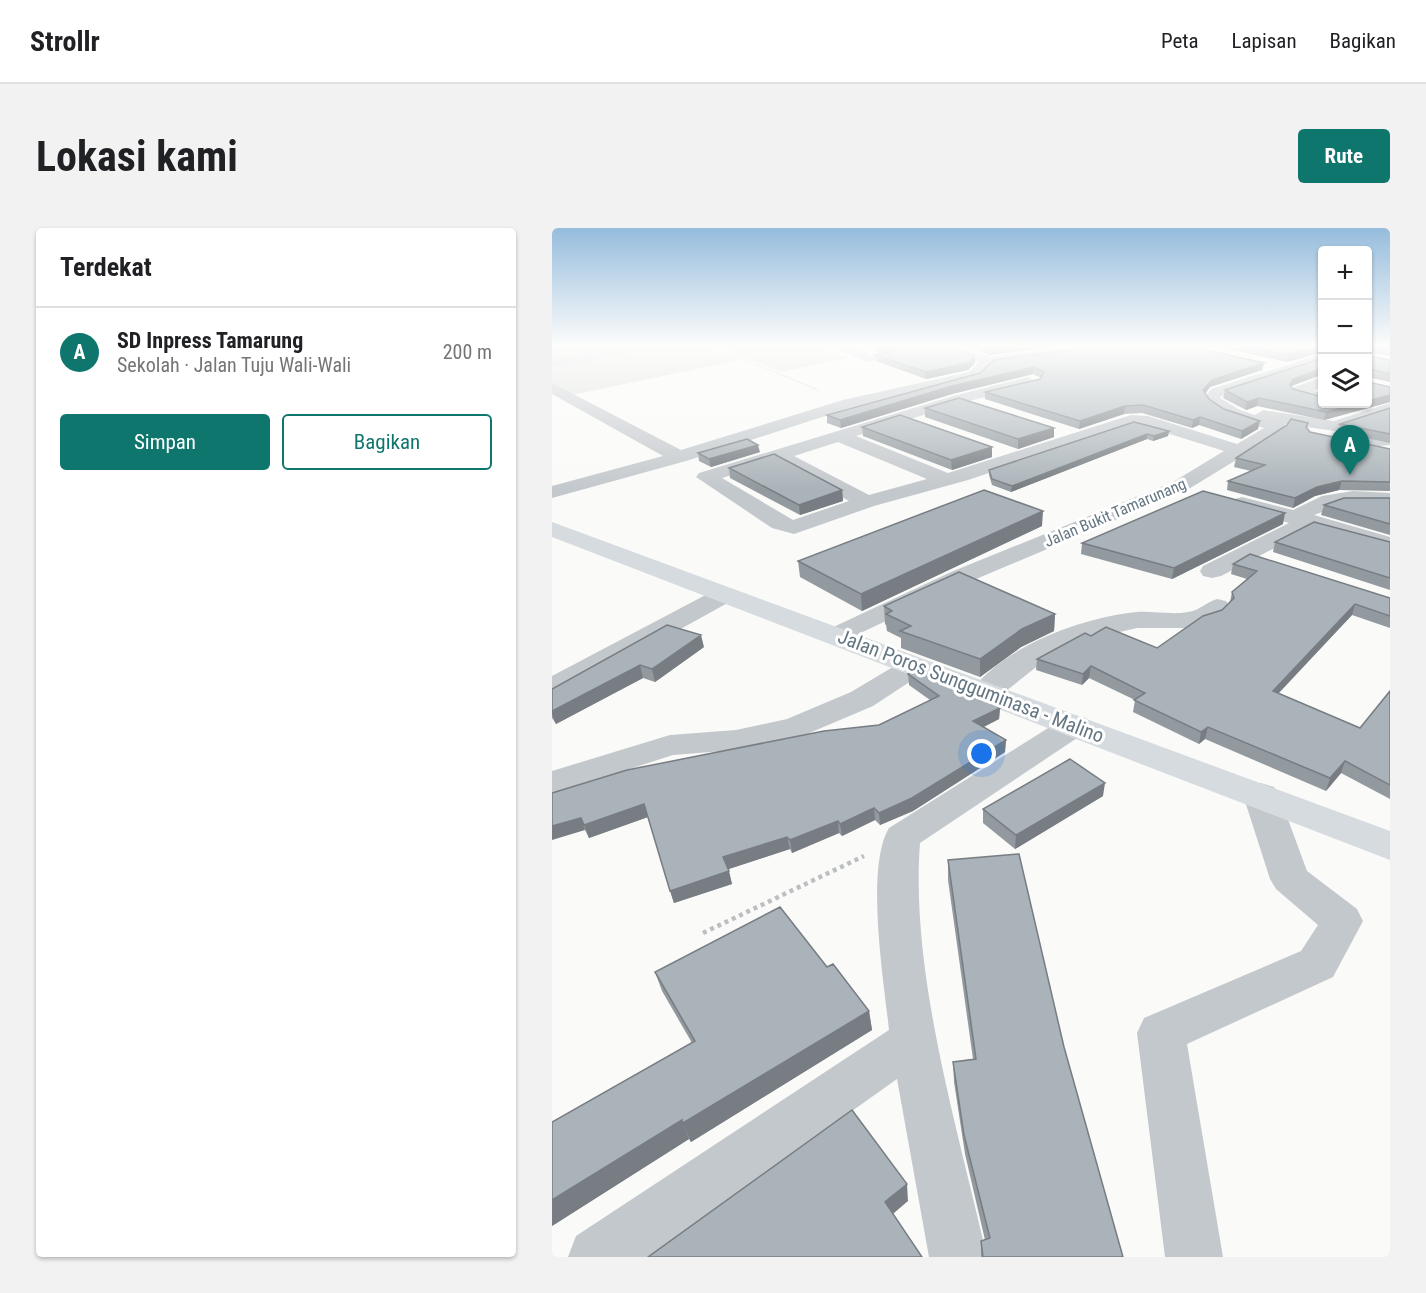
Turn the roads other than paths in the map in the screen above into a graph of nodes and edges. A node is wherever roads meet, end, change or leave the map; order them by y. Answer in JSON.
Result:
{"nodes":[{"id":1,"x":563,"y":394,"type":"edge"},
{"id":2,"x":889,"y":394,"type":"edge"},
{"id":3,"x":980,"y":394,"type":"edge"},
{"id":4,"x":1215,"y":394,"type":"edge"},
{"id":5,"x":959,"y":399,"type":"junction"},
{"id":6,"x":1355,"y":408,"type":"edge"},
{"id":7,"x":1390,"y":408,"type":"edge"},
{"id":8,"x":992,"y":410,"type":"edge"},
{"id":9,"x":1244,"y":410,"type":"edge"},
{"id":10,"x":1373,"y":413,"type":"junction"},
{"id":11,"x":902,"y":417,"type":"junction"},
{"id":12,"x":1046,"y":427,"type":"edge"},
{"id":13,"x":1278,"y":427,"type":"junction"},
{"id":14,"x":933,"y":428,"type":"edge"},
{"id":15,"x":839,"y":436,"type":"junction"},
{"id":16,"x":1078,"y":437,"type":"junction"},
{"id":17,"x":1390,"y":440,"type":"edge"},
{"id":18,"x":1358,"y":443,"type":"junction"},
{"id":19,"x":986,"y":446,"type":"edge"},
{"id":20,"x":1239,"y":450,"type":"junction"},
{"id":21,"x":1390,"y":451,"type":"edge"},
{"id":22,"x":883,"y":453,"type":"junction"},
{"id":23,"x":778,"y":455,"type":"junction"},
{"id":24,"x":679,"y":457,"type":"junction"},
{"id":25,"x":1017,"y":457,"type":"junction"},
{"id":26,"x":811,"y":474,"type":"junction"},
{"id":27,"x":947,"y":480,"type":"junction"},
{"id":28,"x":1180,"y":486,"type":"junction"},
{"id":29,"x":552,"y":492,"type":"edge"},
{"id":30,"x":1390,"y":499,"type":"edge"},
{"id":31,"x":867,"y":502,"type":"junction"},
{"id":32,"x":1304,"y":519,"type":"junction"},
{"id":33,"x":552,"y":529,"type":"edge"},
{"id":34,"x":1390,"y":544,"type":"edge"},
{"id":35,"x":1248,"y":554,"type":"junction"},
{"id":36,"x":1281,"y":565,"type":"edge"},
{"id":37,"x":1212,"y":572,"type":"dead end"},
{"id":38,"x":724,"y":595,"type":"junction"},
{"id":39,"x":1218,"y":608,"type":"dead end"},
{"id":40,"x":837,"y":636,"type":"junction"},
{"id":41,"x":913,"y":667,"type":"junction"},
{"id":42,"x":552,"y":688,"type":"edge"},
{"id":43,"x":985,"y":693,"type":"junction"},
{"id":44,"x":1075,"y":725,"type":"junction"},
{"id":45,"x":552,"y":783,"type":"edge"},
{"id":46,"x":1260,"y":795,"type":"junction"},
{"id":47,"x":1390,"y":846,"type":"edge"},
{"id":48,"x":914,"y":1040,"type":"junction"},
{"id":49,"x":597,"y":1257,"type":"edge"},
{"id":50,"x":958,"y":1257,"type":"edge"},
{"id":51,"x":1194,"y":1257,"type":"edge"}],
"edges":[{"from":1,"to":24,"type":"street"},
{"from":2,"to":24,"type":"street"},
{"from":3,"to":5,"type":"street"},
{"from":4,"to":13,"type":"street"},
{"from":5,"to":8,"type":"street"},
{"from":5,"to":11,"type":"street"},
{"from":6,"to":10,"type":"street"},
{"from":7,"to":10,"type":"street"},
{"from":9,"to":10,"type":"street"},
{"from":11,"to":14,"type":"street"},
{"from":11,"to":15,"type":"street"},
{"from":12,"to":16,"type":"street"},
{"from":13,"to":18,"type":"street"},
{"from":13,"to":20,"type":"street","name":"Jalan Bukit Tamarunang"},
{"from":15,"to":22,"type":"street"},
{"from":15,"to":23,"type":"street"},
{"from":16,"to":20,"type":"street"},
{"from":16,"to":25,"type":"street"},
{"from":17,"to":18,"type":"street"},
{"from":18,"to":21,"type":"street"},
{"from":19,"to":25,"type":"street"},
{"from":20,"to":28,"type":"street","name":"Jalan Bukit Tamarunang"},
{"from":22,"to":26,"type":"street"},
{"from":22,"to":27,"type":"street"},
{"from":23,"to":26,"type":"street"},
{"from":23,"to":31,"type":"street"},
{"from":24,"to":29,"type":"street"},
{"from":25,"to":27,"type":"street"},
{"from":26,"to":31,"type":"street"},
{"from":27,"to":31,"type":"street"},
{"from":28,"to":32,"type":"street"},
{"from":28,"to":40,"type":"street","name":"Jalan Bukit Tamarunang"},
{"from":30,"to":32,"type":"street"},
{"from":32,"to":34,"type":"street"},
{"from":32,"to":35,"type":"street"},
{"from":33,"to":38,"type":"main road","name":"Jalan Poros Sungguminasa - Malino"},
{"from":35,"to":36,"type":"street"},
{"from":35,"to":37,"type":"street"},
{"from":38,"to":40,"type":"main road","name":"Jalan Poros Sungguminasa - Malino"},
{"from":38,"to":42,"type":"street"},
{"from":39,"to":43,"type":"street"},
{"from":40,"to":41,"type":"main road","name":"Jalan Poros Sungguminasa - Malino"},
{"from":41,"to":43,"type":"main road","name":"Jalan Poros Sungguminasa - Malino"},
{"from":41,"to":45,"type":"street"},
{"from":43,"to":44,"type":"main road","name":"Jalan Poros Sungguminasa - Malino"},
{"from":44,"to":46,"type":"main road","name":"Jalan Poros Sungguminasa - Malino"},
{"from":44,"to":48,"type":"street"},
{"from":46,"to":47,"type":"main road","name":"Jalan Poros Sungguminasa - Malino"},
{"from":46,"to":51,"type":"street"},
{"from":48,"to":49,"type":"street"},
{"from":48,"to":50,"type":"street"}]}
